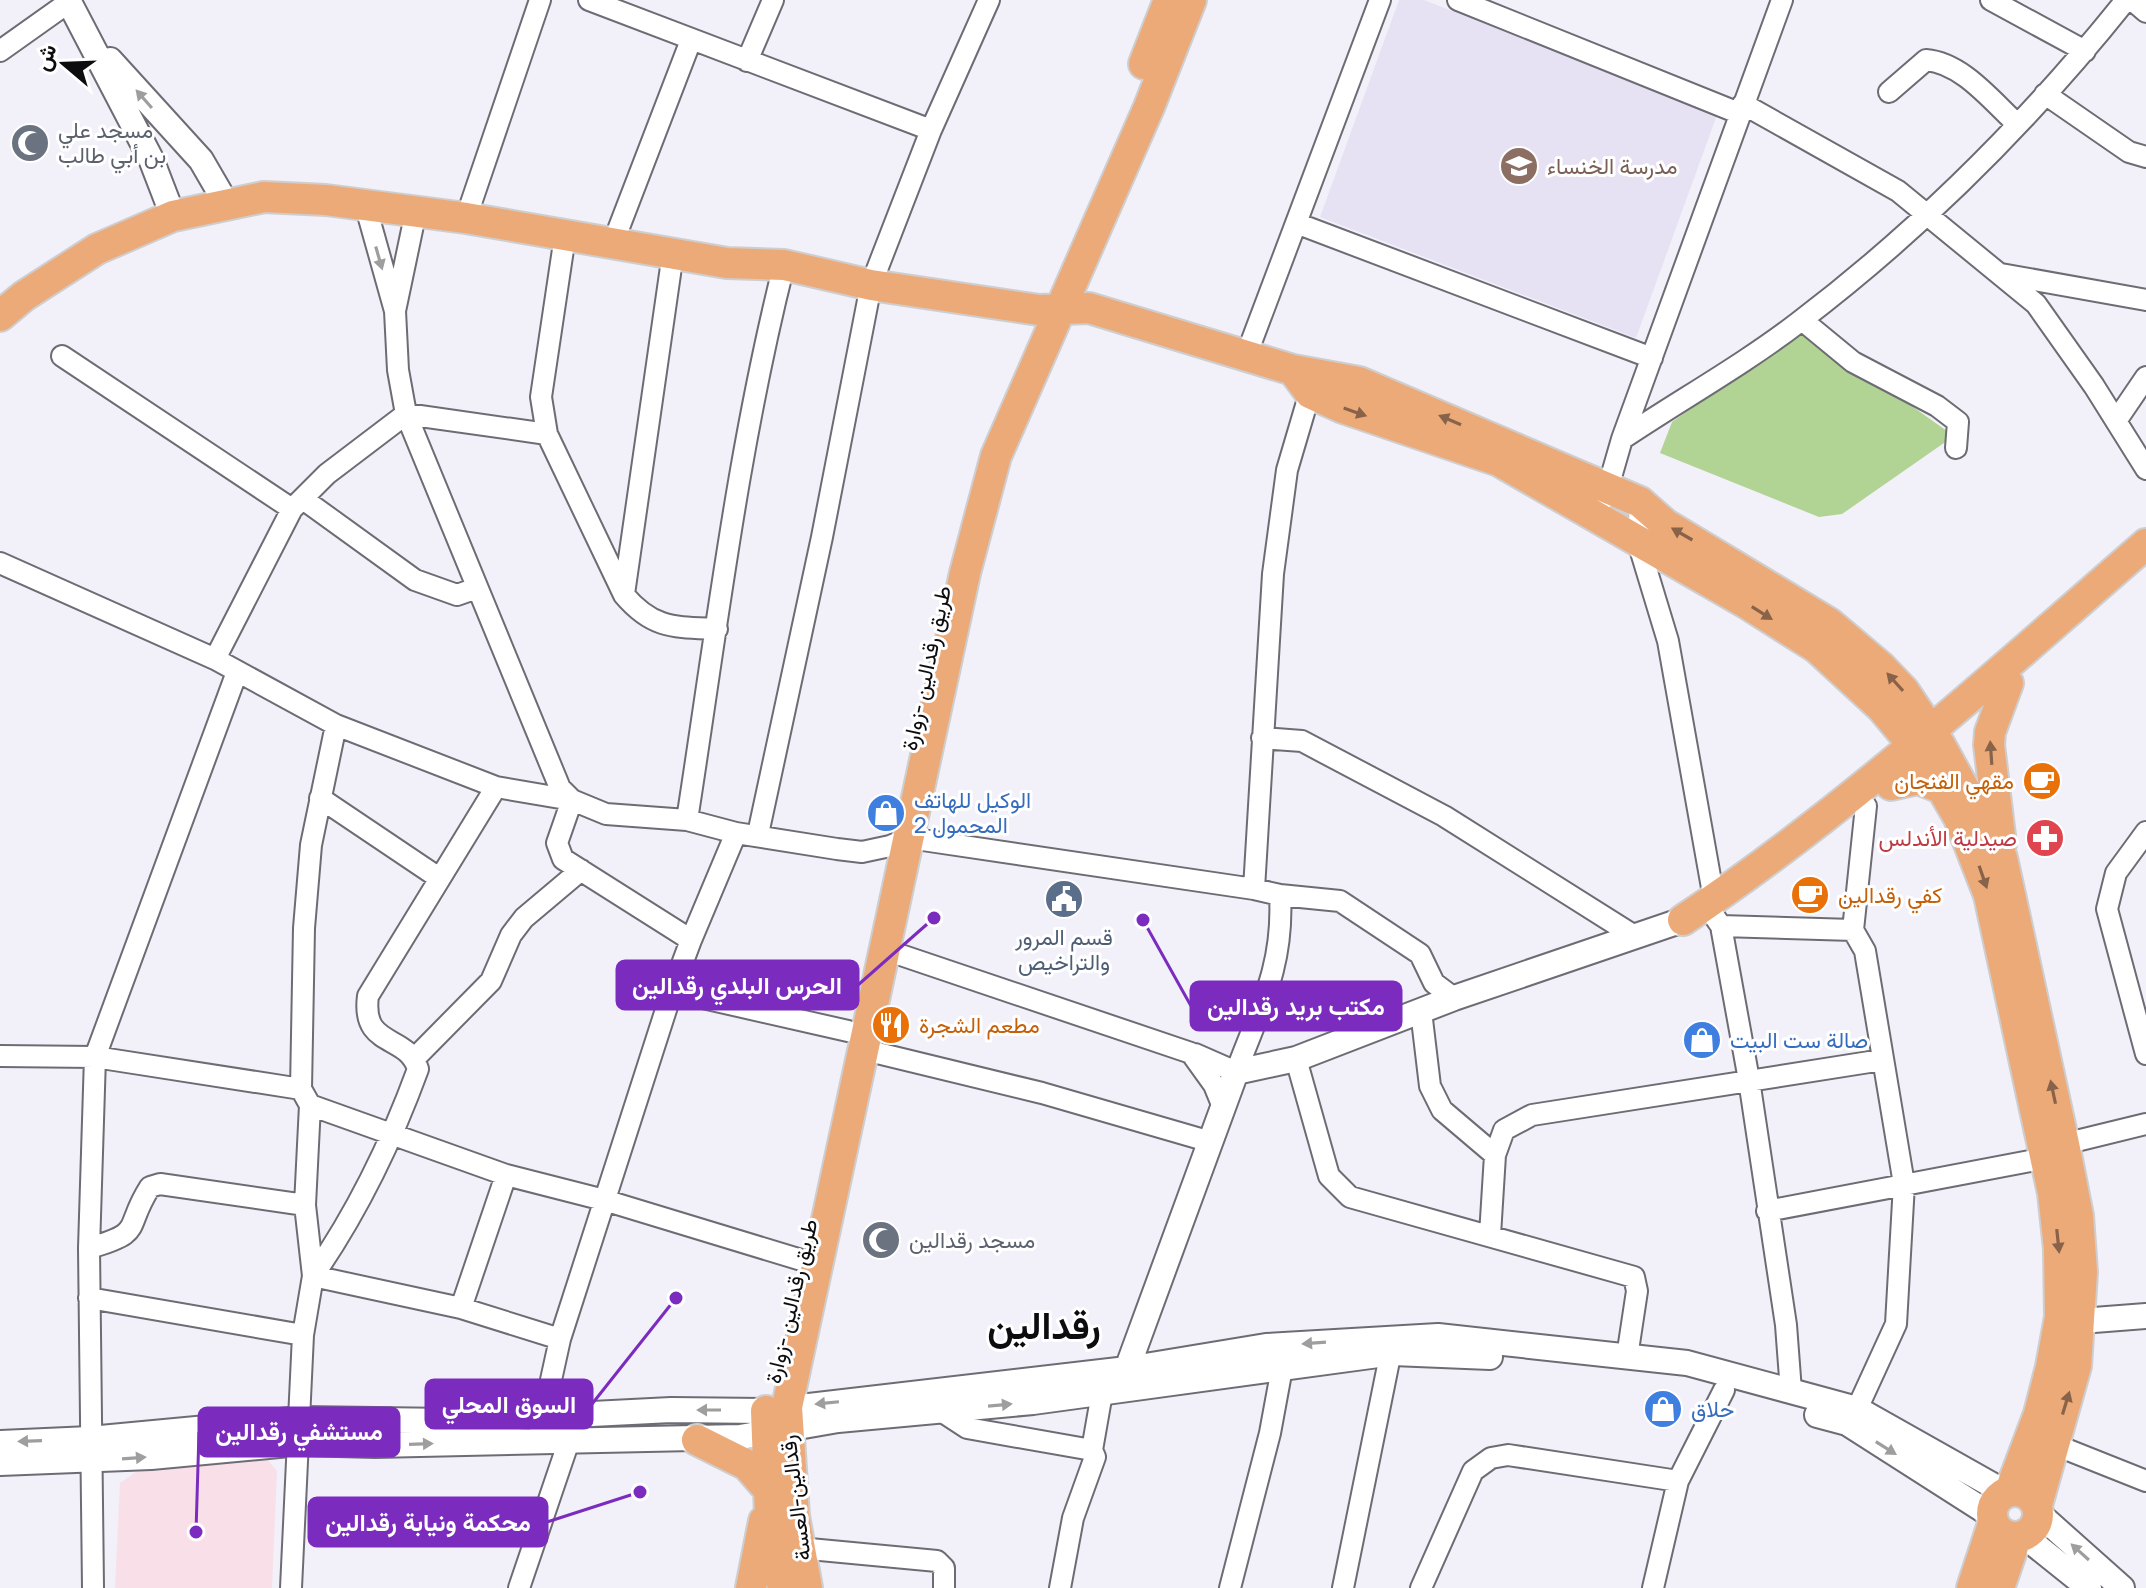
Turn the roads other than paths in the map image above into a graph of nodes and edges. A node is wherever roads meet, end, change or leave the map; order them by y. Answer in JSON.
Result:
{"nodes":[{"id":1,"x":540,"y":0,"type":"edge"},
{"id":2,"x":589,"y":0,"type":"edge"},
{"id":3,"x":773,"y":0,"type":"edge"},
{"id":4,"x":989,"y":0,"type":"edge"},
{"id":5,"x":1169,"y":0,"type":"edge"},
{"id":6,"x":1191,"y":0,"type":"edge"},
{"id":7,"x":1380,"y":0,"type":"edge"},
{"id":8,"x":1458,"y":0,"type":"edge"},
{"id":9,"x":1782,"y":0,"type":"edge"},
{"id":10,"x":1991,"y":0,"type":"edge"},
{"id":11,"x":2129,"y":0,"type":"edge"},
{"id":12,"x":69,"y":1,"type":"edge"},
{"id":13,"x":2146,"y":12,"type":"edge"},
{"id":14,"x":90,"y":38,"type":"junction"},
{"id":15,"x":691,"y":40,"type":"junction"},
{"id":16,"x":0,"y":51,"type":"edge"},
{"id":17,"x":2085,"y":51,"type":"junction"},
{"id":18,"x":747,"y":61,"type":"junction"},
{"id":19,"x":1889,"y":92,"type":"dead end"},
{"id":20,"x":2045,"y":94,"type":"junction"},
{"id":21,"x":1742,"y":109,"type":"junction"},
{"id":22,"x":2016,"y":123,"type":"junction"},
{"id":23,"x":931,"y":130,"type":"junction"},
{"id":24,"x":2146,"y":157,"type":"edge"},
{"id":25,"x":226,"y":203,"type":"junction"},
{"id":26,"x":365,"y":204,"type":"junction"},
{"id":27,"x":416,"y":211,"type":"junction"},
{"id":28,"x":1929,"y":213,"type":"junction"},
{"id":29,"x":173,"y":216,"type":"junction"},
{"id":30,"x":466,"y":218,"type":"junction"},
{"id":31,"x":1296,"y":223,"type":"junction"},
{"id":32,"x":565,"y":236,"type":"junction"},
{"id":33,"x":613,"y":243,"type":"junction"},
{"id":34,"x":673,"y":253,"type":"junction"},
{"id":35,"x":784,"y":265,"type":"junction"},
{"id":36,"x":2000,"y":274,"type":"junction"},
{"id":37,"x":871,"y":285,"type":"junction"},
{"id":38,"x":2146,"y":300,"type":"edge"},
{"id":39,"x":1050,"y":309,"type":"junction"},
{"id":40,"x":395,"y":311,"type":"junction"},
{"id":41,"x":0,"y":316,"type":"edge"},
{"id":42,"x":1802,"y":320,"type":"junction"},
{"id":43,"x":62,"y":356,"type":"dead end"},
{"id":44,"x":1246,"y":356,"type":"junction"},
{"id":45,"x":1652,"y":358,"type":"junction"},
{"id":46,"x":2146,"y":377,"type":"edge"},
{"id":47,"x":1306,"y":379,"type":"junction"},
{"id":48,"x":406,"y":414,"type":"junction"},
{"id":49,"x":2116,"y":421,"type":"junction"},
{"id":50,"x":547,"y":434,"type":"junction"},
{"id":51,"x":1622,"y":439,"type":"junction"},
{"id":52,"x":1956,"y":448,"type":"dead end"},
{"id":53,"x":2146,"y":469,"type":"edge"},
{"id":54,"x":1640,"y":502,"type":"junction"},
{"id":55,"x":298,"y":504,"type":"junction"},
{"id":56,"x":1603,"y":504,"type":"junction"},
{"id":57,"x":1638,"y":542,"type":"junction"},
{"id":58,"x":2146,"y":544,"type":"edge"},
{"id":59,"x":0,"y":563,"type":"edge"},
{"id":60,"x":2146,"y":565,"type":"edge"},
{"id":61,"x":477,"y":588,"type":"junction"},
{"id":62,"x":624,"y":595,"type":"junction"},
{"id":63,"x":717,"y":629,"type":"junction"},
{"id":64,"x":215,"y":659,"type":"junction"},
{"id":65,"x":237,"y":672,"type":"junction"},
{"id":66,"x":2008,"y":683,"type":"junction"},
{"id":67,"x":336,"y":725,"type":"junction"},
{"id":68,"x":1262,"y":738,"type":"junction"},
{"id":69,"x":1927,"y":744,"type":"junction"},
{"id":70,"x":1891,"y":785,"type":"junction"},
{"id":71,"x":496,"y":787,"type":"junction"},
{"id":72,"x":1941,"y":788,"type":"junction"},
{"id":73,"x":320,"y":798,"type":"junction"},
{"id":74,"x":572,"y":800,"type":"junction"},
{"id":75,"x":1866,"y":806,"type":"junction"},
{"id":76,"x":687,"y":820,"type":"junction"},
{"id":77,"x":2146,"y":832,"type":"edge"},
{"id":78,"x":736,"y":833,"type":"junction"},
{"id":79,"x":758,"y":834,"type":"junction"},
{"id":80,"x":899,"y":842,"type":"junction"},
{"id":81,"x":2002,"y":858,"type":"junction"},
{"id":82,"x":581,"y":870,"type":"junction"},
{"id":83,"x":439,"y":878,"type":"junction"},
{"id":84,"x":1254,"y":889,"type":"junction"},
{"id":85,"x":1280,"y":895,"type":"junction"},
{"id":86,"x":1716,"y":913,"type":"junction"},
{"id":87,"x":1683,"y":920,"type":"joint"},
{"id":88,"x":1853,"y":930,"type":"junction"},
{"id":89,"x":1636,"y":937,"type":"junction"},
{"id":90,"x":691,"y":940,"type":"junction"},
{"id":91,"x":883,"y":949,"type":"junction"},
{"id":92,"x":672,"y":991,"type":"junction"},
{"id":93,"x":1454,"y":998,"type":"junction"},
{"id":94,"x":1421,"y":1011,"type":"junction"},
{"id":95,"x":857,"y":1041,"type":"junction"},
{"id":96,"x":1191,"y":1053,"type":"junction"},
{"id":97,"x":2146,"y":1054,"type":"edge"},
{"id":98,"x":0,"y":1056,"type":"edge"},
{"id":99,"x":95,"y":1057,"type":"junction"},
{"id":100,"x":415,"y":1058,"type":"junction"},
{"id":101,"x":1296,"y":1059,"type":"junction"},
{"id":102,"x":1882,"y":1060,"type":"junction"},
{"id":103,"x":1236,"y":1072,"type":"junction"},
{"id":104,"x":1749,"y":1080,"type":"junction"},
{"id":105,"x":306,"y":1097,"type":"junction"},
{"id":106,"x":1223,"y":1107,"type":"junction"},
{"id":107,"x":2146,"y":1124,"type":"edge"},
{"id":108,"x":393,"y":1138,"type":"junction"},
{"id":109,"x":1211,"y":1142,"type":"junction"},
{"id":110,"x":2055,"y":1151,"type":"junction"},
{"id":111,"x":1495,"y":1155,"type":"junction"},
{"id":112,"x":506,"y":1175,"type":"junction"},
{"id":113,"x":1904,"y":1184,"type":"junction"},
{"id":114,"x":604,"y":1200,"type":"junction"},
{"id":115,"x":305,"y":1205,"type":"junction"},
{"id":116,"x":1767,"y":1211,"type":"junction"},
{"id":117,"x":1490,"y":1235,"type":"junction"},
{"id":118,"x":89,"y":1248,"type":"junction"},
{"id":119,"x":809,"y":1262,"type":"junction"},
{"id":120,"x":313,"y":1276,"type":"junction"},
{"id":121,"x":89,"y":1298,"type":"junction"},
{"id":122,"x":461,"y":1308,"type":"junction"},
{"id":123,"x":2146,"y":1316,"type":"edge"},
{"id":124,"x":2070,"y":1319,"type":"junction"},
{"id":125,"x":303,"y":1335,"type":"junction"},
{"id":126,"x":560,"y":1339,"type":"junction"},
{"id":127,"x":1393,"y":1346,"type":"junction"},
{"id":128,"x":1627,"y":1357,"type":"junction"},
{"id":129,"x":1282,"y":1368,"type":"junction"},
{"id":130,"x":1127,"y":1369,"type":"junction"},
{"id":131,"x":1753,"y":1389,"type":"junction"},
{"id":132,"x":1724,"y":1390,"type":"junction"},
{"id":133,"x":1791,"y":1391,"type":"junction"},
{"id":134,"x":1102,"y":1393,"type":"junction"},
{"id":135,"x":1857,"y":1409,"type":"junction"},
{"id":136,"x":941,"y":1411,"type":"junction"},
{"id":137,"x":543,"y":1414,"type":"junction"},
{"id":138,"x":574,"y":1415,"type":"junction"},
{"id":139,"x":777,"y":1420,"type":"junction"},
{"id":140,"x":300,"y":1431,"type":"junction"},
{"id":141,"x":697,"y":1440,"type":"junction"},
{"id":142,"x":571,"y":1441,"type":"junction"},
{"id":143,"x":538,"y":1442,"type":"junction"},
{"id":144,"x":0,"y":1443,"type":"edge"},
{"id":145,"x":2053,"y":1444,"type":"junction"},
{"id":146,"x":90,"y":1450,"type":"junction"},
{"id":147,"x":1092,"y":1450,"type":"junction"},
{"id":148,"x":0,"y":1463,"type":"edge"},
{"id":149,"x":1678,"y":1481,"type":"junction"},
{"id":150,"x":2146,"y":1481,"type":"edge"},
{"id":151,"x":768,"y":1494,"type":"junction"},
{"id":152,"x":2015,"y":1515,"type":"junction"},
{"id":153,"x":799,"y":1548,"type":"junction"},
{"id":154,"x":93,"y":1588,"type":"edge"},
{"id":155,"x":291,"y":1588,"type":"edge"},
{"id":156,"x":519,"y":1588,"type":"edge"},
{"id":157,"x":751,"y":1588,"type":"edge"},
{"id":158,"x":783,"y":1588,"type":"edge"},
{"id":159,"x":807,"y":1588,"type":"edge"},
{"id":160,"x":944,"y":1588,"type":"edge"},
{"id":161,"x":1060,"y":1588,"type":"edge"},
{"id":162,"x":1230,"y":1588,"type":"edge"},
{"id":163,"x":1343,"y":1588,"type":"edge"},
{"id":164,"x":1421,"y":1588,"type":"edge"},
{"id":165,"x":1653,"y":1588,"type":"edge"},
{"id":166,"x":1972,"y":1588,"type":"edge"},
{"id":167,"x":1999,"y":1588,"type":"edge"},
{"id":168,"x":2089,"y":1588,"type":"edge"},
{"id":169,"x":2122,"y":1588,"type":"edge"}],
"edges":[{"from":1,"to":30,"type":"street"},
{"from":2,"to":15,"type":"street"},
{"from":3,"to":18,"type":"street"},
{"from":4,"to":23,"type":"street"},
{"from":5,"to":39,"type":"main road","name":"طريق رقدالين -زوارة"},
{"from":6,"to":39,"type":"main road","name":"طريق رقدالين -زوارة"},
{"from":7,"to":31,"type":"street"},
{"from":8,"to":21,"type":"street"},
{"from":9,"to":21,"type":"street"},
{"from":10,"to":17,"type":"street"},
{"from":11,"to":13,"type":"street"},
{"from":11,"to":17,"type":"street"},
{"from":12,"to":14,"type":"street"},
{"from":12,"to":16,"type":"street"},
{"from":25,"to":14,"type":"street","one_way":true},
{"from":14,"to":29,"type":"street"},
{"from":15,"to":18,"type":"street"},
{"from":15,"to":33,"type":"street"},
{"from":17,"to":20,"type":"street"},
{"from":18,"to":23,"type":"street"},
{"from":19,"to":22,"type":"street"},
{"from":20,"to":22,"type":"street"},
{"from":20,"to":24,"type":"street"},
{"from":21,"to":28,"type":"street"},
{"from":21,"to":45,"type":"street"},
{"from":22,"to":28,"type":"street"},
{"from":23,"to":37,"type":"street"},
{"from":25,"to":26,"type":"main road"},
{"from":25,"to":29,"type":"main road"},
{"from":26,"to":27,"type":"main road"},
{"from":26,"to":40,"type":"street","one_way":true},
{"from":27,"to":30,"type":"main road"},
{"from":27,"to":40,"type":"street"},
{"from":28,"to":36,"type":"street"},
{"from":28,"to":42,"type":"street"},
{"from":29,"to":41,"type":"main road"},
{"from":30,"to":32,"type":"main road"},
{"from":31,"to":44,"type":"street"},
{"from":31,"to":45,"type":"street"},
{"from":32,"to":33,"type":"main road"},
{"from":32,"to":50,"type":"street"},
{"from":33,"to":34,"type":"main road"},
{"from":34,"to":35,"type":"main road"},
{"from":34,"to":62,"type":"street"},
{"from":35,"to":37,"type":"main road"},
{"from":35,"to":63,"type":"street"},
{"from":36,"to":38,"type":"street"},
{"from":36,"to":49,"type":"street"},
{"from":37,"to":39,"type":"main road"},
{"from":37,"to":79,"type":"street"},
{"from":39,"to":44,"type":"main road"},
{"from":39,"to":80,"type":"main road","name":"طريق رقدالين -زوارة"},
{"from":40,"to":48,"type":"street"},
{"from":42,"to":51,"type":"street"},
{"from":42,"to":52,"type":"street"},
{"from":43,"to":55,"type":"street"},
{"from":44,"to":47,"type":"main road"},
{"from":45,"to":51,"type":"street"},
{"from":46,"to":49,"type":"street"},
{"from":47,"to":56,"type":"main road"},
{"from":47,"to":68,"type":"street"},
{"from":48,"to":50,"type":"street"},
{"from":48,"to":55,"type":"street"},
{"from":48,"to":61,"type":"street"},
{"from":49,"to":53,"type":"street"},
{"from":50,"to":62,"type":"street"},
{"from":51,"to":56,"type":"street"},
{"from":54,"to":56,"type":"main road"},
{"from":54,"to":57,"type":"street"},
{"from":69,"to":54,"type":"main road","one_way":true},
{"from":55,"to":61,"type":"street"},
{"from":55,"to":64,"type":"street"},
{"from":56,"to":57,"type":"main road"},
{"from":57,"to":69,"type":"main road","one_way":true},
{"from":57,"to":86,"type":"street"},
{"from":58,"to":69,"type":"main road"},
{"from":59,"to":64,"type":"street"},
{"from":60,"to":66,"type":"main road"},
{"from":61,"to":74,"type":"street"},
{"from":62,"to":63,"type":"street"},
{"from":63,"to":76,"type":"street"},
{"from":64,"to":65,"type":"street"},
{"from":65,"to":67,"type":"street"},
{"from":65,"to":99,"type":"street"},
{"from":66,"to":69,"type":"main road"},
{"from":81,"to":66,"type":"main road","one_way":true},
{"from":67,"to":71,"type":"street"},
{"from":67,"to":73,"type":"street"},
{"from":68,"to":84,"type":"street"},
{"from":68,"to":89,"type":"street"},
{"from":69,"to":70,"type":"main road"},
{"from":69,"to":72,"type":"main road"},
{"from":69,"to":81,"type":"main road"},
{"from":69,"to":86,"type":"main road"},
{"from":70,"to":72,"type":"main road"},
{"from":70,"to":75,"type":"main road"},
{"from":71,"to":74,"type":"street"},
{"from":71,"to":83,"type":"street"},
{"from":72,"to":110,"type":"main road","one_way":true},
{"from":73,"to":83,"type":"street"},
{"from":73,"to":105,"type":"street"},
{"from":74,"to":76,"type":"street"},
{"from":74,"to":82,"type":"street"},
{"from":75,"to":86,"type":"main road"},
{"from":75,"to":88,"type":"street"},
{"from":76,"to":78,"type":"street"},
{"from":77,"to":97,"type":"street"},
{"from":78,"to":79,"type":"street"},
{"from":78,"to":90,"type":"street"},
{"from":79,"to":80,"type":"street"},
{"from":80,"to":84,"type":"street"},
{"from":80,"to":91,"type":"main road","name":"طريق رقدالين -زوارة"},
{"from":80,"to":95,"type":"main road","name":"طريق رقدالين -زوارة"},
{"from":110,"to":81,"type":"main road","one_way":true},
{"from":82,"to":90,"type":"street"},
{"from":82,"to":100,"type":"street"},
{"from":83,"to":100,"type":"street"},
{"from":84,"to":85,"type":"street"},
{"from":85,"to":93,"type":"street"},
{"from":85,"to":103,"type":"street"},
{"from":86,"to":87,"type":"main road"},
{"from":86,"to":88,"type":"street"},
{"from":86,"to":104,"type":"street"},
{"from":87,"to":89,"type":"street"},
{"from":88,"to":102,"type":"street"},
{"from":89,"to":93,"type":"street"},
{"from":90,"to":92,"type":"street"},
{"from":91,"to":95,"type":"main road","name":"طريق رقدالين -زوارة"},
{"from":91,"to":96,"type":"street"},
{"from":92,"to":95,"type":"street"},
{"from":92,"to":114,"type":"street"},
{"from":93,"to":94,"type":"street"},
{"from":94,"to":101,"type":"street"},
{"from":94,"to":111,"type":"street"},
{"from":95,"to":109,"type":"street"},
{"from":95,"to":119,"type":"main road","name":"طريق رقدالين -زوارة"},
{"from":96,"to":103,"type":"street"},
{"from":96,"to":106,"type":"street"},
{"from":98,"to":99,"type":"street"},
{"from":99,"to":105,"type":"street"},
{"from":99,"to":118,"type":"street"},
{"from":100,"to":108,"type":"street"},
{"from":101,"to":103,"type":"street"},
{"from":101,"to":117,"type":"street"},
{"from":102,"to":104,"type":"street"},
{"from":102,"to":113,"type":"street"},
{"from":103,"to":106,"type":"street"},
{"from":104,"to":111,"type":"street"},
{"from":104,"to":116,"type":"street"},
{"from":105,"to":108,"type":"street"},
{"from":105,"to":115,"type":"street"},
{"from":106,"to":109,"type":"street"},
{"from":107,"to":110,"type":"street"},
{"from":108,"to":112,"type":"street"},
{"from":108,"to":120,"type":"street"},
{"from":109,"to":130,"type":"street"},
{"from":110,"to":113,"type":"street"},
{"from":110,"to":124,"type":"main road"},
{"from":111,"to":117,"type":"street"},
{"from":112,"to":114,"type":"street"},
{"from":112,"to":122,"type":"street"},
{"from":113,"to":116,"type":"street"},
{"from":113,"to":135,"type":"street"},
{"from":114,"to":119,"type":"street"},
{"from":114,"to":126,"type":"street"},
{"from":115,"to":118,"type":"street"},
{"from":115,"to":120,"type":"street"},
{"from":116,"to":133,"type":"street"},
{"from":117,"to":128,"type":"street"},
{"from":118,"to":121,"type":"street"},
{"from":119,"to":139,"type":"main road","name":"طريق رقدالين -زوارة"},
{"from":120,"to":122,"type":"street"},
{"from":120,"to":125,"type":"street"},
{"from":121,"to":125,"type":"street"},
{"from":121,"to":146,"type":"street"},
{"from":122,"to":126,"type":"street"},
{"from":123,"to":124,"type":"street"},
{"from":145,"to":124,"type":"main road","one_way":true},
{"from":124,"to":152,"type":"main road"},
{"from":125,"to":140,"type":"street"},
{"from":126,"to":137,"type":"street"},
{"from":127,"to":128,"type":"street"},
{"from":127,"to":129,"type":"street"},
{"from":127,"to":130,"type":"street","one_way":true},
{"from":127,"to":132,"type":"street"},
{"from":127,"to":163,"type":"street"},
{"from":128,"to":131,"type":"street"},
{"from":129,"to":134,"type":"street"},
{"from":129,"to":162,"type":"street"},
{"from":130,"to":134,"type":"street"},
{"from":130,"to":139,"type":"street","one_way":true},
{"from":131,"to":132,"type":"street"},
{"from":131,"to":133,"type":"street"},
{"from":131,"to":152,"type":"street","one_way":true},
{"from":132,"to":149,"type":"street"},
{"from":133,"to":135,"type":"street"},
{"from":136,"to":134,"type":"street","one_way":true},
{"from":134,"to":147,"type":"street"},
{"from":135,"to":152,"type":"street"},
{"from":136,"to":139,"type":"street"},
{"from":136,"to":147,"type":"street"},
{"from":137,"to":138,"type":"street"},
{"from":137,"to":140,"type":"street"},
{"from":137,"to":143,"type":"street"},
{"from":139,"to":138,"type":"street","one_way":true},
{"from":138,"to":142,"type":"street"},
{"from":139,"to":141,"type":"street"},
{"from":139,"to":151,"type":"main road","name":"رقدالين-العسة"},
{"from":139,"to":153,"type":"main road","name":"رقدالين-العسة"},
{"from":140,"to":143,"type":"street","one_way":true},
{"from":140,"to":146,"type":"street"},
{"from":140,"to":155,"type":"street"},
{"from":141,"to":142,"type":"street"},
{"from":141,"to":151,"type":"main road"},
{"from":142,"to":143,"type":"street"},
{"from":142,"to":156,"type":"street"},
{"from":146,"to":144,"type":"street","one_way":true},
{"from":145,"to":150,"type":"street"},
{"from":145,"to":152,"type":"main road"},
{"from":146,"to":148,"type":"street"},
{"from":146,"to":154,"type":"street"},
{"from":147,"to":161,"type":"street"},
{"from":149,"to":164,"type":"street"},
{"from":149,"to":165,"type":"street"},
{"from":151,"to":157,"type":"main road"},
{"from":151,"to":158,"type":"main road","name":"رقدالين-العسة"},
{"from":152,"to":166,"type":"main road"},
{"from":152,"to":167,"type":"main road"},
{"from":152,"to":168,"type":"street"},
{"from":169,"to":152,"type":"street","one_way":true},
{"from":153,"to":159,"type":"main road","name":"رقدالين-العسة"},
{"from":153,"to":160,"type":"street"}]}
